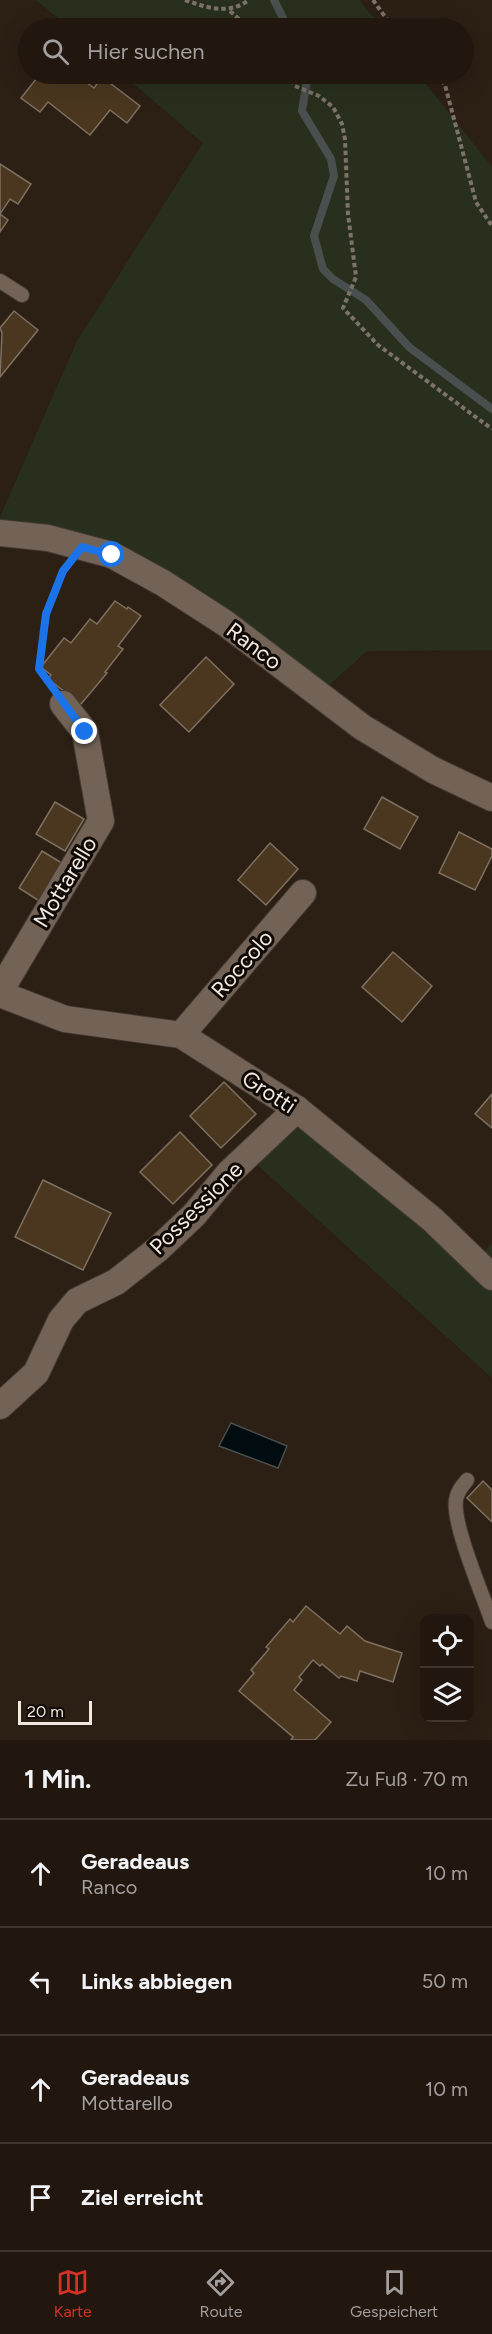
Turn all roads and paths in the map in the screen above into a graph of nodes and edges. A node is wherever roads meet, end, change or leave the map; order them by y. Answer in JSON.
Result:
{"nodes":[{"id":1,"x":184,"y":0,"type":"edge"},
{"id":2,"x":249,"y":0,"type":"edge"},
{"id":3,"x":373,"y":0,"type":"edge"},
{"id":4,"x":229,"y":10,"type":"junction"},
{"id":5,"x":238,"y":18,"type":"edge"},
{"id":6,"x":386,"y":18,"type":"edge"},
{"id":7,"x":294,"y":84,"type":"edge"},
{"id":8,"x":444,"y":84,"type":"edge"},
{"id":9,"x":492,"y":226,"type":"edge"},
{"id":10,"x":0,"y":281,"type":"edge"},
{"id":11,"x":22,"y":295,"type":"dead end"},
{"id":12,"x":492,"y":429,"type":"edge"},
{"id":13,"x":0,"y":533,"type":"edge"},
{"id":14,"x":82,"y":547,"type":"junction"},
{"id":15,"x":63,"y":704,"type":"joint"},
{"id":16,"x":492,"y":798,"type":"edge"},
{"id":17,"x":303,"y":893,"type":"dead end"},
{"id":18,"x":0,"y":993,"type":"edge"},
{"id":19,"x":181,"y":1035,"type":"junction"},
{"id":20,"x":297,"y":1109,"type":"junction"},
{"id":21,"x":492,"y":1277,"type":"edge"},
{"id":22,"x":0,"y":1406,"type":"edge"},
{"id":23,"x":467,"y":1480,"type":"dead end"},
{"id":24,"x":492,"y":1622,"type":"edge"}],
"edges":[{"from":1,"to":4,"type":"path"},
{"from":2,"to":4,"type":"path"},
{"from":3,"to":6,"type":"path"},
{"from":4,"to":5,"type":"path"},
{"from":7,"to":12,"type":"path"},
{"from":8,"to":9,"type":"path"},
{"from":10,"to":11,"type":"lane"},
{"from":13,"to":14,"type":"street","name":"Ranco"},
{"from":14,"to":15,"type":"path"},
{"from":14,"to":16,"type":"street","name":"Ranco"},
{"from":15,"to":18,"type":"street","name":"Mottarello"},
{"from":17,"to":19,"type":"street","name":"Roccolo"},
{"from":18,"to":19,"type":"street","name":"Grotti"},
{"from":19,"to":20,"type":"street","name":"Grotti"},
{"from":20,"to":21,"type":"street","name":"Grotti"},
{"from":20,"to":22,"type":"street","name":"Possessione"},
{"from":23,"to":24,"type":"lane"}]}
